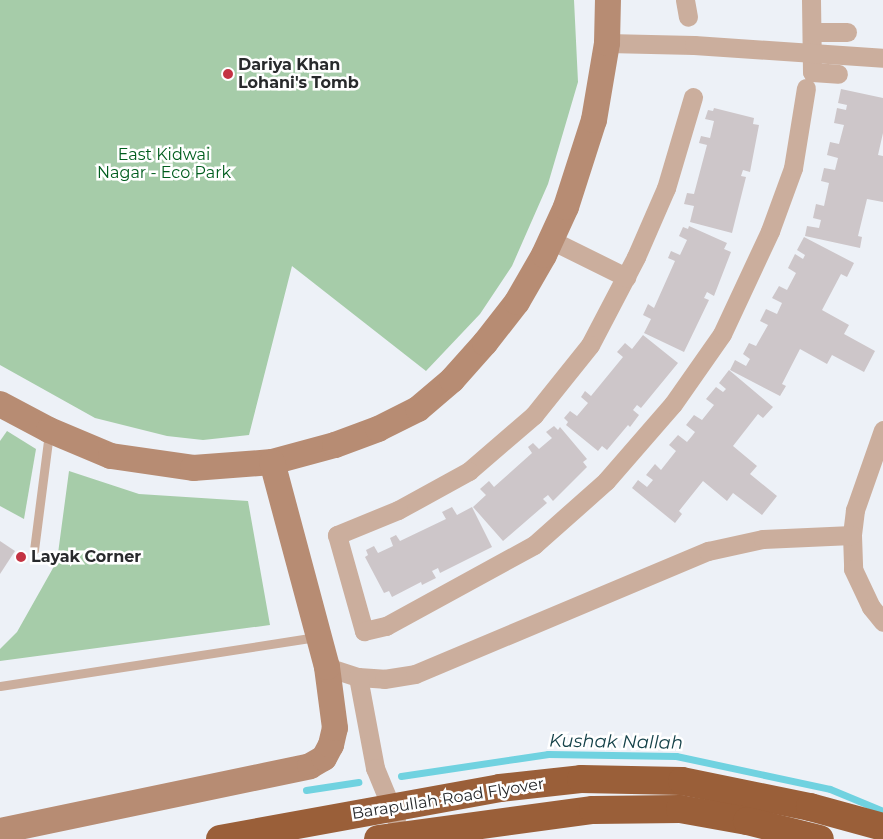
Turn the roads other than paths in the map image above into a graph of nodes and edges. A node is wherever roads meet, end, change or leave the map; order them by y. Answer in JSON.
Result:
{"nodes":[{"id":1,"x":608,"y":0,"type":"edge"},
{"id":2,"x":811,"y":0,"type":"edge"},
{"id":3,"x":812,"y":32,"type":"junction"},
{"id":4,"x":847,"y":32,"type":"dead end"},
{"id":5,"x":607,"y":43,"type":"junction"},
{"id":6,"x":811,"y":52,"type":"junction"},
{"id":7,"x":883,"y":58,"type":"edge"},
{"id":8,"x":838,"y":74,"type":"dead end"},
{"id":9,"x":806,"y":88,"type":"dead end"},
{"id":10,"x":693,"y":97,"type":"dead end"},
{"id":11,"x":551,"y":240,"type":"junction"},
{"id":12,"x":626,"y":277,"type":"junction"},
{"id":13,"x":0,"y":404,"type":"edge"},
{"id":14,"x":49,"y":430,"type":"junction"},
{"id":15,"x":883,"y":430,"type":"edge"},
{"id":16,"x":272,"y":462,"type":"junction"},
{"id":17,"x":852,"y":536,"type":"junction"},
{"id":18,"x":34,"y":550,"type":"dead end"},
{"id":19,"x":883,"y":622,"type":"edge"},
{"id":20,"x":319,"y":636,"type":"junction"},
{"id":21,"x":327,"y":667,"type":"junction"},
{"id":22,"x":358,"y":677,"type":"junction"},
{"id":23,"x":0,"y":686,"type":"edge"},
{"id":24,"x":883,"y":827,"type":"edge"},
{"id":25,"x":0,"y":831,"type":"edge"},
{"id":26,"x":220,"y":839,"type":"edge"},
{"id":27,"x":378,"y":839,"type":"edge"},
{"id":28,"x":403,"y":839,"type":"edge"},
{"id":29,"x":820,"y":839,"type":"edge"}],
"edges":[{"from":1,"to":5,"type":"street"},
{"from":2,"to":3,"type":"street"},
{"from":3,"to":4,"type":"street"},
{"from":3,"to":6,"type":"street"},
{"from":5,"to":6,"type":"street"},
{"from":5,"to":11,"type":"street"},
{"from":6,"to":7,"type":"street"},
{"from":6,"to":8,"type":"street"},
{"from":9,"to":12,"type":"street"},
{"from":10,"to":12,"type":"street"},
{"from":11,"to":12,"type":"street"},
{"from":11,"to":16,"type":"street"},
{"from":13,"to":14,"type":"street"},
{"from":14,"to":16,"type":"street"},
{"from":14,"to":18,"type":"lane"},
{"from":15,"to":17,"type":"street"},
{"from":16,"to":20,"type":"street"},
{"from":17,"to":19,"type":"street"},
{"from":17,"to":22,"type":"street"},
{"from":20,"to":21,"type":"street"},
{"from":20,"to":23,"type":"lane"},
{"from":21,"to":22,"type":"street"},
{"from":21,"to":25,"type":"street"},
{"from":22,"to":28,"type":"street"},
{"from":24,"to":26,"type":"highway","name":"Barapullah Road Flyover","bridge":true},
{"from":27,"to":29,"type":"highway","name":"Barapullah Road Flyover","bridge":true}]}
